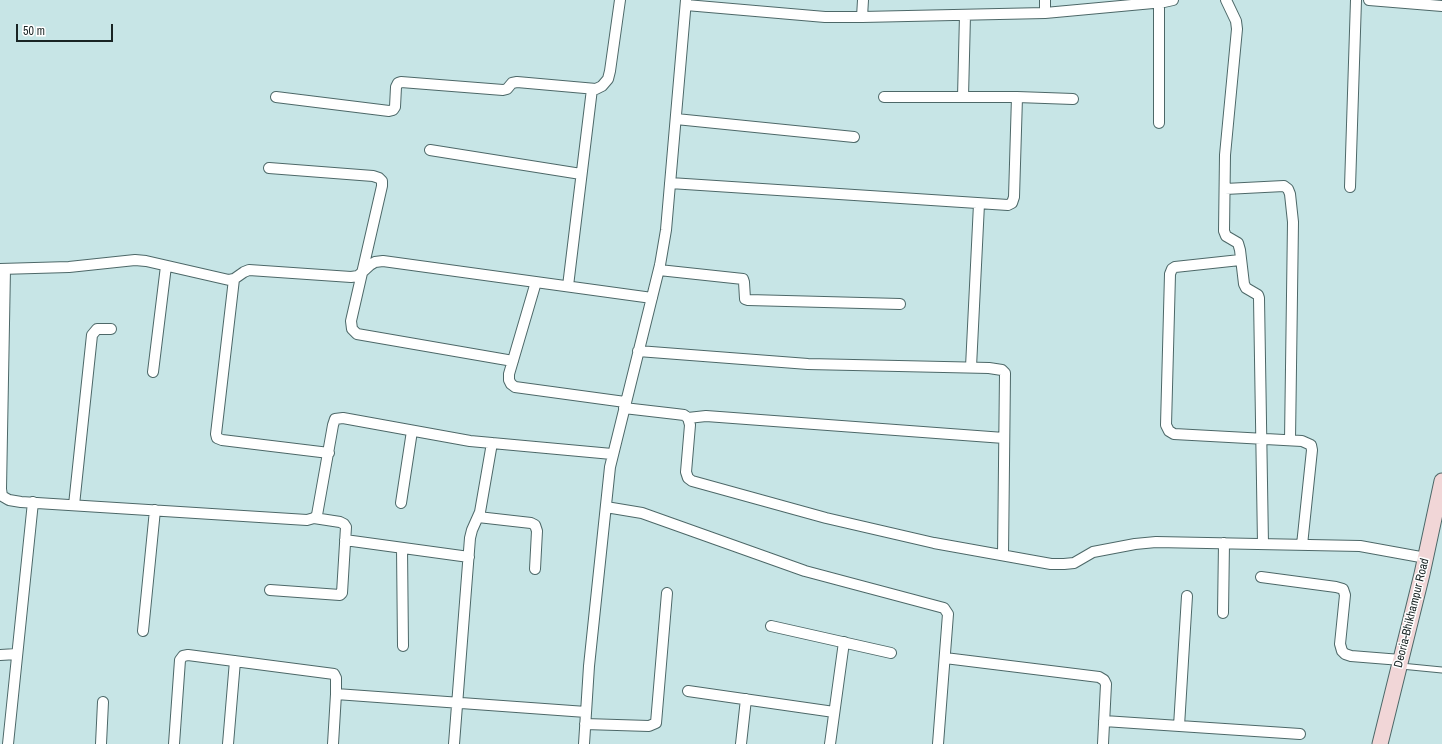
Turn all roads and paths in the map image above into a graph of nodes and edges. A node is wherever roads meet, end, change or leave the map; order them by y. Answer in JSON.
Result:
{"nodes":[{"id":1,"x":620,"y":0,"type":"edge"},
{"id":2,"x":863,"y":0,"type":"edge"},
{"id":3,"x":1045,"y":0,"type":"edge"},
{"id":4,"x":1173,"y":0,"type":"edge"},
{"id":5,"x":1226,"y":0,"type":"edge"},
{"id":6,"x":1356,"y":0,"type":"edge"},
{"id":7,"x":1370,"y":0,"type":"edge"},
{"id":8,"x":686,"y":2,"type":"edge"},
{"id":9,"x":1159,"y":3,"type":"junction"},
{"id":10,"x":1442,"y":6,"type":"edge"},
{"id":11,"x":1045,"y":12,"type":"junction"},
{"id":12,"x":965,"y":15,"type":"junction"},
{"id":13,"x":862,"y":18,"type":"junction"},
{"id":14,"x":592,"y":89,"type":"junction"},
{"id":15,"x":276,"y":97,"type":"dead end"},
{"id":16,"x":884,"y":97,"type":"dead end"},
{"id":17,"x":963,"y":97,"type":"junction"},
{"id":18,"x":1017,"y":97,"type":"junction"},
{"id":19,"x":1073,"y":99,"type":"dead end"},
{"id":20,"x":676,"y":119,"type":"junction"},
{"id":21,"x":1159,"y":123,"type":"dead end"},
{"id":22,"x":854,"y":137,"type":"dead end"},
{"id":23,"x":430,"y":150,"type":"dead end"},
{"id":24,"x":269,"y":168,"type":"dead end"},
{"id":25,"x":581,"y":174,"type":"junction"},
{"id":26,"x":670,"y":184,"type":"junction"},
{"id":27,"x":1350,"y":187,"type":"dead end"},
{"id":28,"x":1224,"y":190,"type":"junction"},
{"id":29,"x":979,"y":204,"type":"junction"},
{"id":30,"x":1240,"y":260,"type":"junction"},
{"id":31,"x":166,"y":266,"type":"junction"},
{"id":32,"x":2,"y":269,"type":"edge"},
{"id":33,"x":659,"y":270,"type":"junction"},
{"id":34,"x":362,"y":272,"type":"junction"},
{"id":35,"x":234,"y":279,"type":"junction"},
{"id":36,"x":536,"y":282,"type":"junction"},
{"id":37,"x":568,"y":286,"type":"junction"},
{"id":38,"x":652,"y":298,"type":"junction"},
{"id":39,"x":900,"y":304,"type":"dead end"},
{"id":40,"x":111,"y":329,"type":"dead end"},
{"id":41,"x":638,"y":351,"type":"junction"},
{"id":42,"x":513,"y":361,"type":"junction"},
{"id":43,"x":971,"y":367,"type":"junction"},
{"id":44,"x":153,"y":372,"type":"dead end"},
{"id":45,"x":624,"y":405,"type":"junction"},
{"id":46,"x":688,"y":418,"type":"junction"},
{"id":47,"x":412,"y":431,"type":"junction"},
{"id":48,"x":1004,"y":438,"type":"junction"},
{"id":49,"x":1261,"y":439,"type":"junction"},
{"id":50,"x":1290,"y":440,"type":"junction"},
{"id":51,"x":492,"y":443,"type":"junction"},
{"id":52,"x":329,"y":453,"type":"junction"},
{"id":53,"x":612,"y":454,"type":"junction"},
{"id":54,"x":1442,"y":481,"type":"edge"},
{"id":55,"x":33,"y":502,"type":"junction"},
{"id":56,"x":401,"y":503,"type":"dead end"},
{"id":57,"x":74,"y":505,"type":"junction"},
{"id":58,"x":606,"y":507,"type":"junction"},
{"id":59,"x":155,"y":510,"type":"junction"},
{"id":60,"x":478,"y":516,"type":"junction"},
{"id":61,"x":314,"y":518,"type":"junction"},
{"id":62,"x":345,"y":540,"type":"junction"},
{"id":63,"x":1224,"y":543,"type":"junction"},
{"id":64,"x":1263,"y":544,"type":"junction"},
{"id":65,"x":1302,"y":545,"type":"junction"},
{"id":66,"x":402,"y":548,"type":"junction"},
{"id":67,"x":1003,"y":556,"type":"junction"},
{"id":68,"x":469,"y":557,"type":"junction"},
{"id":69,"x":1426,"y":558,"type":"junction"},
{"id":70,"x":534,"y":569,"type":"dead end"},
{"id":71,"x":1261,"y":577,"type":"dead end"},
{"id":72,"x":270,"y":590,"type":"dead end"},
{"id":73,"x":667,"y":593,"type":"dead end"},
{"id":74,"x":1187,"y":596,"type":"dead end"},
{"id":75,"x":1222,"y":613,"type":"dead end"},
{"id":76,"x":771,"y":626,"type":"dead end"},
{"id":77,"x":143,"y":631,"type":"dead end"},
{"id":78,"x":844,"y":642,"type":"junction"},
{"id":79,"x":403,"y":646,"type":"dead end"},
{"id":80,"x":891,"y":653,"type":"dead end"},
{"id":81,"x":17,"y":654,"type":"junction"},
{"id":82,"x":0,"y":655,"type":"edge"},
{"id":83,"x":945,"y":658,"type":"junction"},
{"id":84,"x":235,"y":660,"type":"junction"},
{"id":85,"x":1400,"y":663,"type":"junction"},
{"id":86,"x":1442,"y":670,"type":"edge"},
{"id":87,"x":688,"y":690,"type":"dead end"},
{"id":88,"x":336,"y":694,"type":"junction"},
{"id":89,"x":746,"y":699,"type":"junction"},
{"id":90,"x":103,"y":702,"type":"dead end"},
{"id":91,"x":458,"y":703,"type":"junction"},
{"id":92,"x":586,"y":712,"type":"junction"},
{"id":93,"x":834,"y":712,"type":"junction"},
{"id":94,"x":1104,"y":720,"type":"junction"},
{"id":95,"x":585,"y":724,"type":"junction"},
{"id":96,"x":1179,"y":726,"type":"junction"},
{"id":97,"x":1300,"y":734,"type":"dead end"},
{"id":98,"x":8,"y":744,"type":"edge"},
{"id":99,"x":101,"y":744,"type":"edge"},
{"id":100,"x":174,"y":744,"type":"edge"},
{"id":101,"x":228,"y":744,"type":"edge"},
{"id":102,"x":333,"y":744,"type":"edge"},
{"id":103,"x":454,"y":744,"type":"edge"},
{"id":104,"x":584,"y":744,"type":"edge"},
{"id":105,"x":741,"y":744,"type":"edge"},
{"id":106,"x":830,"y":744,"type":"edge"},
{"id":107,"x":938,"y":744,"type":"edge"},
{"id":108,"x":1103,"y":744,"type":"edge"},
{"id":109,"x":1380,"y":744,"type":"edge"}],
"edges":[{"from":1,"to":14,"type":"street"},
{"from":2,"to":13,"type":"street"},
{"from":3,"to":11,"type":"street"},
{"from":4,"to":9,"type":"street"},
{"from":5,"to":28,"type":"street"},
{"from":6,"to":27,"type":"street"},
{"from":7,"to":10,"type":"street"},
{"from":8,"to":13,"type":"street"},
{"from":8,"to":20,"type":"street"},
{"from":9,"to":11,"type":"street"},
{"from":9,"to":21,"type":"street"},
{"from":11,"to":12,"type":"street"},
{"from":12,"to":13,"type":"street"},
{"from":12,"to":17,"type":"street"},
{"from":14,"to":15,"type":"street"},
{"from":14,"to":25,"type":"street"},
{"from":16,"to":17,"type":"street"},
{"from":17,"to":18,"type":"street"},
{"from":18,"to":19,"type":"street"},
{"from":18,"to":29,"type":"street"},
{"from":20,"to":22,"type":"street"},
{"from":20,"to":26,"type":"street"},
{"from":23,"to":25,"type":"street"},
{"from":24,"to":34,"type":"street"},
{"from":25,"to":37,"type":"street"},
{"from":26,"to":29,"type":"street"},
{"from":26,"to":33,"type":"street"},
{"from":28,"to":30,"type":"street"},
{"from":28,"to":50,"type":"street"},
{"from":29,"to":43,"type":"street"},
{"from":30,"to":49,"type":"street"},
{"from":30,"to":49,"type":"street"},
{"from":31,"to":32,"type":"street"},
{"from":31,"to":35,"type":"street"},
{"from":31,"to":44,"type":"street"},
{"from":32,"to":55,"type":"street"},
{"from":33,"to":38,"type":"street"},
{"from":33,"to":39,"type":"street"},
{"from":34,"to":35,"type":"street"},
{"from":34,"to":36,"type":"street"},
{"from":34,"to":42,"type":"street"},
{"from":35,"to":52,"type":"street"},
{"from":36,"to":37,"type":"street"},
{"from":36,"to":42,"type":"street"},
{"from":37,"to":38,"type":"street"},
{"from":38,"to":41,"type":"street"},
{"from":40,"to":57,"type":"street"},
{"from":41,"to":43,"type":"street"},
{"from":41,"to":45,"type":"street"},
{"from":42,"to":45,"type":"street"},
{"from":43,"to":48,"type":"street"},
{"from":45,"to":46,"type":"street"},
{"from":45,"to":53,"type":"street"},
{"from":46,"to":48,"type":"street"},
{"from":46,"to":67,"type":"street"},
{"from":47,"to":51,"type":"street"},
{"from":47,"to":52,"type":"street"},
{"from":47,"to":56,"type":"street"},
{"from":48,"to":67,"type":"street"},
{"from":49,"to":50,"type":"street"},
{"from":49,"to":64,"type":"street"},
{"from":50,"to":65,"type":"street"},
{"from":51,"to":53,"type":"street"},
{"from":51,"to":60,"type":"street"},
{"from":52,"to":61,"type":"street"},
{"from":53,"to":58,"type":"street"},
{"from":54,"to":69,"type":"main road","name":"Deoria-Bhikhampur Road"},
{"from":55,"to":57,"type":"street"},
{"from":55,"to":81,"type":"street"},
{"from":57,"to":59,"type":"street"},
{"from":58,"to":83,"type":"street"},
{"from":58,"to":92,"type":"street"},
{"from":59,"to":61,"type":"street"},
{"from":59,"to":77,"type":"street"},
{"from":60,"to":68,"type":"street"},
{"from":60,"to":70,"type":"street"},
{"from":61,"to":62,"type":"street"},
{"from":62,"to":66,"type":"street"},
{"from":62,"to":72,"type":"street"},
{"from":63,"to":64,"type":"street"},
{"from":63,"to":67,"type":"street"},
{"from":63,"to":75,"type":"street"},
{"from":64,"to":65,"type":"street"},
{"from":65,"to":69,"type":"street"},
{"from":66,"to":68,"type":"street"},
{"from":66,"to":79,"type":"street"},
{"from":68,"to":91,"type":"street"},
{"from":69,"to":85,"type":"main road","name":"Deoria-Bhikhampur Road"},
{"from":71,"to":85,"type":"street"},
{"from":73,"to":95,"type":"street"},
{"from":74,"to":96,"type":"street"},
{"from":76,"to":78,"type":"street"},
{"from":78,"to":80,"type":"street"},
{"from":78,"to":93,"type":"street"},
{"from":81,"to":82,"type":"street"},
{"from":81,"to":98,"type":"street"},
{"from":83,"to":94,"type":"street"},
{"from":83,"to":107,"type":"street"},
{"from":84,"to":88,"type":"street"},
{"from":84,"to":100,"type":"street"},
{"from":84,"to":101,"type":"street"},
{"from":85,"to":86,"type":"lane"},
{"from":85,"to":109,"type":"main road","name":"Deoria-Bhikhampur Road"},
{"from":87,"to":89,"type":"street"},
{"from":88,"to":91,"type":"street"},
{"from":88,"to":102,"type":"street"},
{"from":89,"to":93,"type":"street"},
{"from":89,"to":105,"type":"street"},
{"from":90,"to":99,"type":"street"},
{"from":91,"to":92,"type":"street"},
{"from":91,"to":103,"type":"street"},
{"from":92,"to":95,"type":"street"},
{"from":93,"to":106,"type":"street"},
{"from":94,"to":96,"type":"street"},
{"from":94,"to":108,"type":"street"},
{"from":95,"to":104,"type":"street"},
{"from":96,"to":97,"type":"street"}]}
